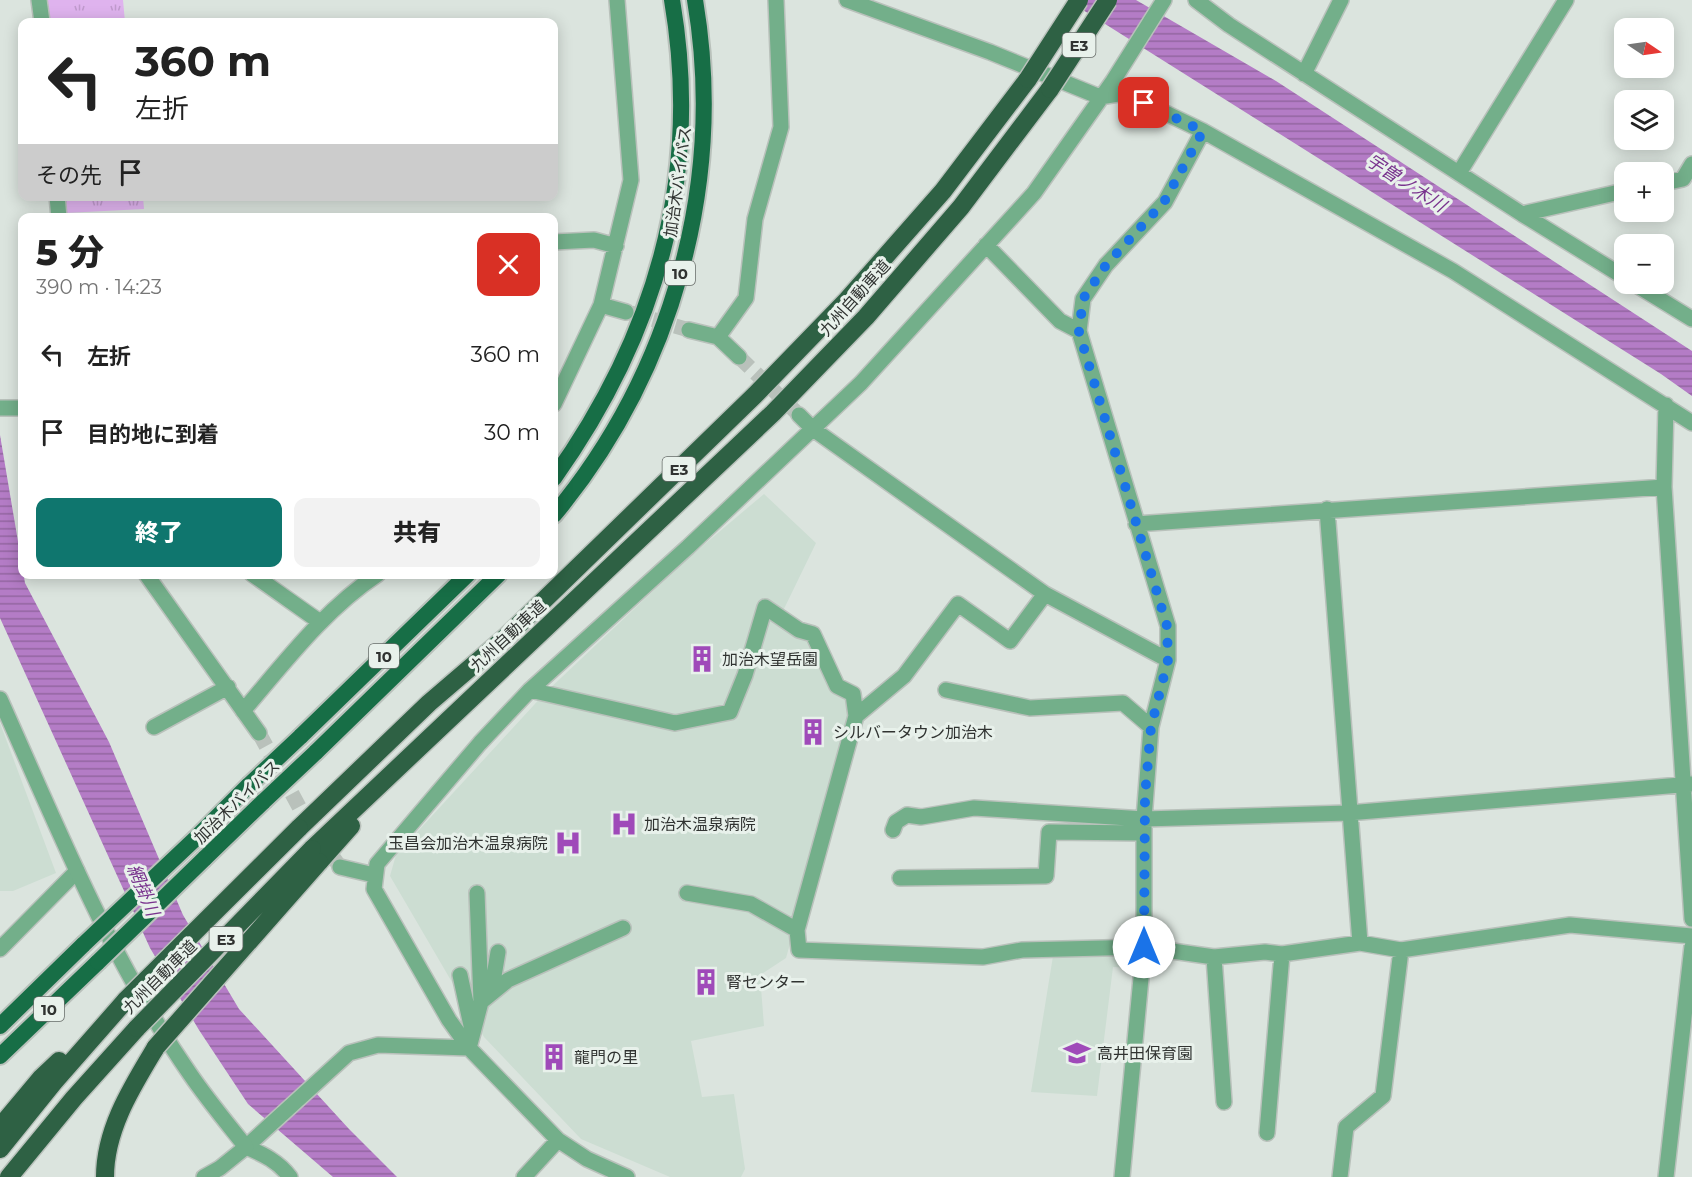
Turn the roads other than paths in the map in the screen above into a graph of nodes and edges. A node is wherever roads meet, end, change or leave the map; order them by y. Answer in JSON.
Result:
{"nodes":[{"id":1,"x":39,"y":0,"type":"edge"},
{"id":2,"x":617,"y":0,"type":"edge"},
{"id":3,"x":672,"y":0,"type":"edge"},
{"id":4,"x":695,"y":0,"type":"edge"},
{"id":5,"x":776,"y":0,"type":"edge"},
{"id":6,"x":847,"y":0,"type":"edge"},
{"id":7,"x":1078,"y":0,"type":"edge"},
{"id":8,"x":1108,"y":0,"type":"edge"},
{"id":9,"x":1164,"y":0,"type":"edge"},
{"id":10,"x":1196,"y":0,"type":"edge"},
{"id":11,"x":1341,"y":0,"type":"edge"},
{"id":12,"x":1566,"y":0,"type":"edge"},
{"id":13,"x":41,"y":18,"type":"edge"},
{"id":14,"x":1304,"y":74,"type":"junction"},
{"id":15,"x":1100,"y":96,"type":"junction"},
{"id":16,"x":1203,"y":131,"type":"junction"},
{"id":17,"x":1692,"y":164,"type":"edge"},
{"id":18,"x":1459,"y":172,"type":"junction"},
{"id":19,"x":1674,"y":180,"type":"edge"},
{"id":20,"x":1614,"y":193,"type":"edge"},
{"id":21,"x":1522,"y":214,"type":"junction"},
{"id":22,"x":558,"y":242,"type":"edge"},
{"id":23,"x":986,"y":245,"type":"junction"},
{"id":24,"x":616,"y":246,"type":"junction"},
{"id":25,"x":1614,"y":271,"type":"edge"},
{"id":26,"x":1651,"y":294,"type":"edge"},
{"id":27,"x":601,"y":305,"type":"junction"},
{"id":28,"x":626,"y":312,"type":"tunnel mouth"},
{"id":29,"x":1692,"y":319,"type":"edge"},
{"id":30,"x":689,"y":330,"type":"tunnel mouth"},
{"id":31,"x":1079,"y":332,"type":"junction"},
{"id":32,"x":718,"y":337,"type":"junction"},
{"id":33,"x":739,"y":357,"type":"tunnel mouth"},
{"id":34,"x":558,"y":396,"type":"edge"},
{"id":35,"x":1666,"y":405,"type":"junction"},
{"id":36,"x":0,"y":408,"type":"edge"},
{"id":37,"x":18,"y":408,"type":"edge"},
{"id":38,"x":799,"y":415,"type":"tunnel mouth"},
{"id":39,"x":1692,"y":423,"type":"edge"},
{"id":40,"x":813,"y":429,"type":"junction"},
{"id":41,"x":558,"y":472,"type":"edge"},
{"id":42,"x":1664,"y":487,"type":"junction"},
{"id":43,"x":1327,"y":509,"type":"junction"},
{"id":44,"x":558,"y":510,"type":"edge"},
{"id":45,"x":1136,"y":524,"type":"junction"},
{"id":46,"x":150,"y":579,"type":"edge"},
{"id":47,"x":259,"y":579,"type":"edge"},
{"id":48,"x":370,"y":579,"type":"edge"},
{"id":49,"x":463,"y":579,"type":"edge"},
{"id":50,"x":494,"y":579,"type":"edge"},
{"id":51,"x":1045,"y":594,"type":"junction"},
{"id":52,"x":320,"y":622,"type":"junction"},
{"id":53,"x":1168,"y":660,"type":"junction"},
{"id":54,"x":228,"y":687,"type":"junction"},
{"id":55,"x":530,"y":690,"type":"junction"},
{"id":56,"x":946,"y":690,"type":"dead end"},
{"id":57,"x":0,"y":699,"type":"edge"},
{"id":58,"x":243,"y":711,"type":"junction"},
{"id":59,"x":856,"y":716,"type":"junction"},
{"id":60,"x":154,"y":727,"type":"dead end"},
{"id":61,"x":1151,"y":727,"type":"junction"},
{"id":62,"x":259,"y":733,"type":"tunnel mouth"},
{"id":63,"x":1688,"y":785,"type":"edge"},
{"id":64,"x":1348,"y":813,"type":"junction"},
{"id":65,"x":1144,"y":826,"type":"junction"},
{"id":66,"x":893,"y":830,"type":"dead end"},
{"id":67,"x":315,"y":855,"type":"junction"},
{"id":68,"x":340,"y":867,"type":"tunnel mouth"},
{"id":69,"x":77,"y":871,"type":"junction"},
{"id":70,"x":374,"y":875,"type":"junction"},
{"id":71,"x":900,"y":878,"type":"dead end"},
{"id":72,"x":477,"y":893,"type":"dead end"},
{"id":73,"x":687,"y":893,"type":"dead end"},
{"id":74,"x":1692,"y":919,"type":"edge"},
{"id":75,"x":622,"y":928,"type":"dead end"},
{"id":76,"x":796,"y":930,"type":"junction"},
{"id":77,"x":1692,"y":936,"type":"edge"},
{"id":78,"x":1360,"y":943,"type":"junction"},
{"id":79,"x":1692,"y":946,"type":"edge"},
{"id":80,"x":1144,"y":947,"type":"junction"},
{"id":81,"x":0,"y":950,"type":"edge"},
{"id":82,"x":1401,"y":950,"type":"junction"},
{"id":83,"x":498,"y":952,"type":"dead end"},
{"id":84,"x":1282,"y":954,"type":"junction"},
{"id":85,"x":1214,"y":957,"type":"junction"},
{"id":86,"x":460,"y":975,"type":"dead end"},
{"id":87,"x":486,"y":998,"type":"junction"},
{"id":88,"x":126,"y":1000,"type":"junction"},
{"id":89,"x":0,"y":1026,"type":"edge"},
{"id":90,"x":471,"y":1042,"type":"junction"},
{"id":91,"x":0,"y":1056,"type":"edge"},
{"id":92,"x":1224,"y":1102,"type":"dead end"},
{"id":93,"x":0,"y":1127,"type":"edge"},
{"id":94,"x":1268,"y":1133,"type":"dead end"},
{"id":95,"x":558,"y":1140,"type":"junction"},
{"id":96,"x":246,"y":1147,"type":"junction"},
{"id":97,"x":0,"y":1149,"type":"edge"},
{"id":98,"x":9,"y":1177,"type":"edge"},
{"id":99,"x":105,"y":1177,"type":"edge"},
{"id":100,"x":204,"y":1177,"type":"edge"},
{"id":101,"x":290,"y":1177,"type":"edge"},
{"id":102,"x":524,"y":1177,"type":"edge"},
{"id":103,"x":627,"y":1177,"type":"edge"},
{"id":104,"x":1122,"y":1177,"type":"edge"},
{"id":105,"x":1340,"y":1177,"type":"edge"},
{"id":106,"x":1666,"y":1177,"type":"edge"}],
"edges":[{"from":1,"to":13,"type":"street"},
{"from":2,"to":24,"type":"street"},
{"from":3,"to":41,"type":"highway","name":"加治木バイパス","number":"10"},
{"from":4,"to":44,"type":"highway","name":"加治木バイパス","number":"10"},
{"from":5,"to":32,"type":"street"},
{"from":6,"to":15,"type":"street"},
{"from":7,"to":88,"type":"highway","name":"九州自動車道","number":"E3","bridge":true},
{"from":8,"to":67,"type":"highway","name":"九州自動車道","number":"E3","bridge":true},
{"from":9,"to":15,"type":"street"},
{"from":10,"to":14,"type":"street"},
{"from":11,"to":14,"type":"street"},
{"from":12,"to":18,"type":"street"},
{"from":14,"to":18,"type":"street"},
{"from":15,"to":16,"type":"street"},
{"from":15,"to":23,"type":"street"},
{"from":16,"to":31,"type":"street"},
{"from":16,"to":35,"type":"street"},
{"from":17,"to":19,"type":"street"},
{"from":18,"to":21,"type":"street"},
{"from":20,"to":21,"type":"street"},
{"from":21,"to":25,"type":"street"},
{"from":22,"to":24,"type":"street"},
{"from":23,"to":31,"type":"street"},
{"from":23,"to":40,"type":"street"},
{"from":24,"to":27,"type":"street"},
{"from":26,"to":29,"type":"street"},
{"from":27,"to":28,"type":"street"},
{"from":27,"to":34,"type":"street"},
{"from":30,"to":32,"type":"street"},
{"from":31,"to":45,"type":"street"},
{"from":32,"to":33,"type":"street"},
{"from":35,"to":39,"type":"street"},
{"from":35,"to":42,"type":"street"},
{"from":36,"to":37,"type":"street"},
{"from":38,"to":40,"type":"street"},
{"from":40,"to":51,"type":"street"},
{"from":40,"to":55,"type":"street"},
{"from":42,"to":43,"type":"street"},
{"from":42,"to":63,"type":"street"},
{"from":43,"to":45,"type":"street"},
{"from":43,"to":64,"type":"street"},
{"from":45,"to":53,"type":"street"},
{"from":46,"to":54,"type":"street"},
{"from":47,"to":52,"type":"street"},
{"from":48,"to":52,"type":"street"},
{"from":49,"to":89,"type":"highway","name":"加治木バイパス","number":"10","bridge":true},
{"from":50,"to":91,"type":"highway","name":"加治木バイパス","number":"10","bridge":true},
{"from":51,"to":53,"type":"street"},
{"from":51,"to":59,"type":"street"},
{"from":52,"to":58,"type":"street"},
{"from":53,"to":61,"type":"street"},
{"from":54,"to":58,"type":"street"},
{"from":54,"to":60,"type":"street"},
{"from":55,"to":59,"type":"street"},
{"from":55,"to":70,"type":"street"},
{"from":56,"to":61,"type":"street"},
{"from":57,"to":69,"type":"street"},
{"from":58,"to":62,"type":"street"},
{"from":59,"to":76,"type":"street"},
{"from":61,"to":65,"type":"street"},
{"from":63,"to":64,"type":"street"},
{"from":63,"to":74,"type":"street"},
{"from":64,"to":65,"type":"street"},
{"from":64,"to":78,"type":"street"},
{"from":65,"to":66,"type":"street"},
{"from":65,"to":71,"type":"street"},
{"from":65,"to":80,"type":"street"},
{"from":67,"to":98,"type":"highway","name":"九州自動車道","number":"E3","bridge":true},
{"from":67,"to":99,"type":"highway","bridge":true},
{"from":68,"to":70,"type":"street"},
{"from":69,"to":81,"type":"street"},
{"from":69,"to":96,"type":"street"},
{"from":70,"to":90,"type":"street"},
{"from":72,"to":87,"type":"street"},
{"from":73,"to":76,"type":"street"},
{"from":75,"to":87,"type":"street"},
{"from":76,"to":80,"type":"street"},
{"from":77,"to":82,"type":"street"},
{"from":78,"to":82,"type":"street"},
{"from":78,"to":84,"type":"street"},
{"from":79,"to":106,"type":"street"},
{"from":80,"to":85,"type":"street"},
{"from":80,"to":104,"type":"street"},
{"from":82,"to":105,"type":"street"},
{"from":83,"to":87,"type":"street"},
{"from":84,"to":85,"type":"street"},
{"from":84,"to":94,"type":"street"},
{"from":85,"to":92,"type":"street"},
{"from":86,"to":90,"type":"street"},
{"from":87,"to":90,"type":"street"},
{"from":88,"to":93,"type":"highway"},
{"from":88,"to":97,"type":"highway","name":"九州自動車道","number":"E3"},
{"from":90,"to":95,"type":"street"},
{"from":90,"to":96,"type":"street"},
{"from":95,"to":102,"type":"street"},
{"from":95,"to":103,"type":"street"},
{"from":96,"to":100,"type":"street"},
{"from":96,"to":101,"type":"street"}]}
